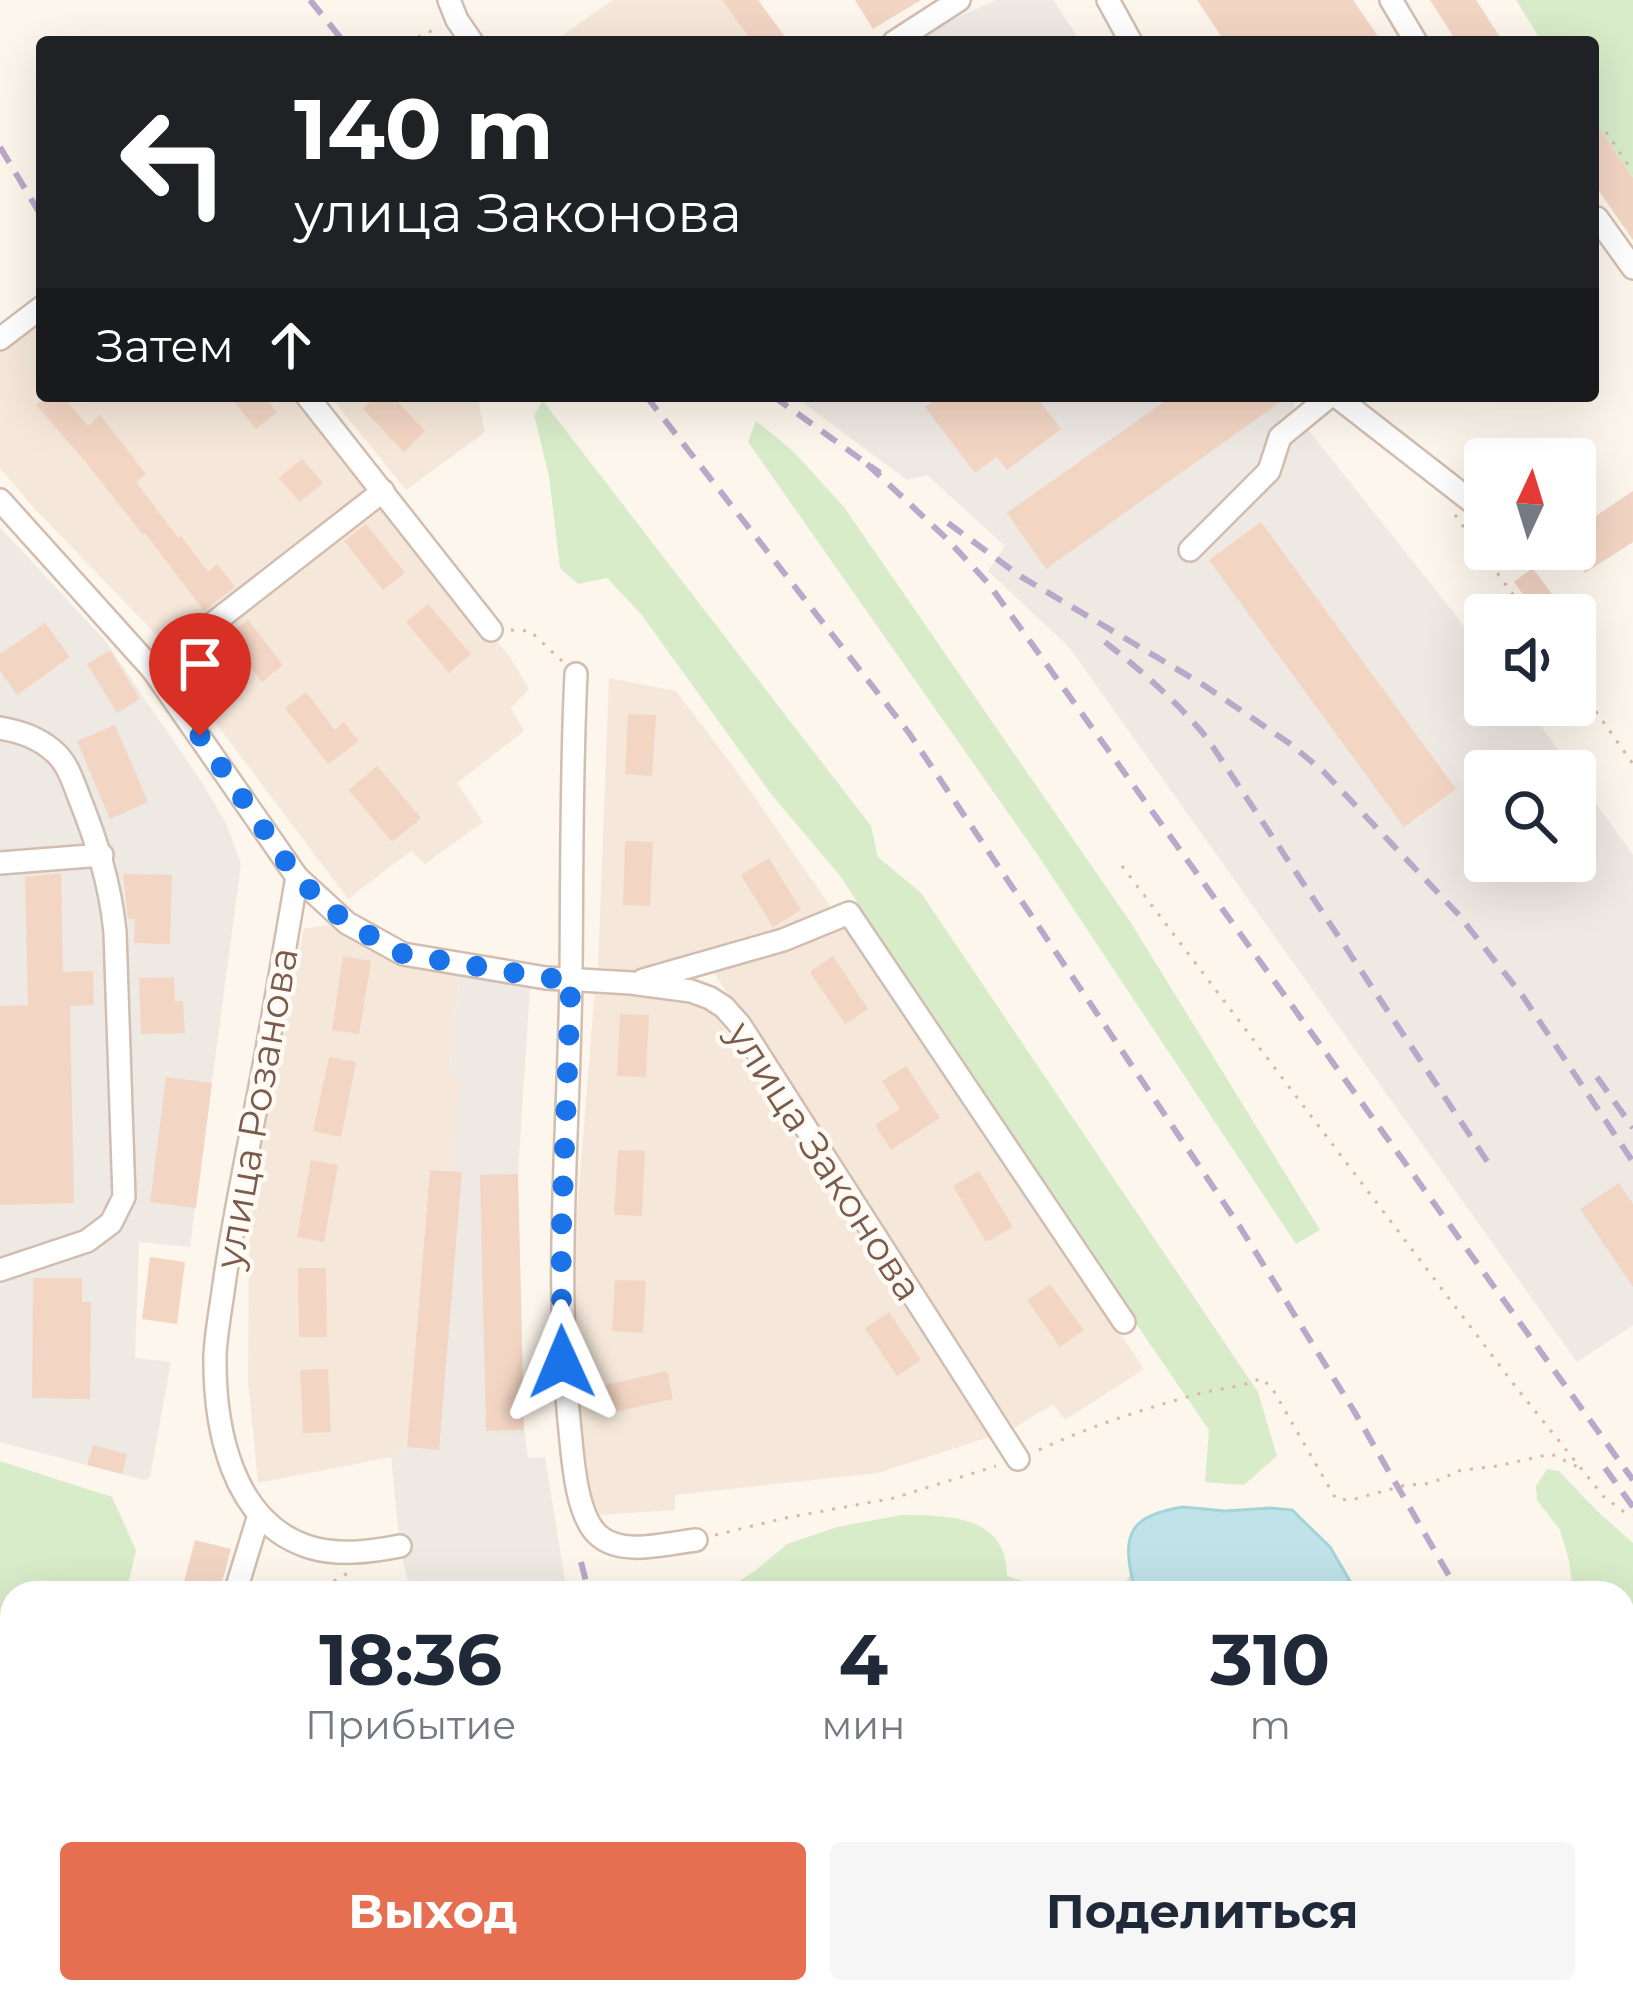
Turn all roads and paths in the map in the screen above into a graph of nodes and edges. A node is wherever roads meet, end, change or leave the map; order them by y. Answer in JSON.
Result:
{"nodes":[{"id":1,"x":959,"y":0,"type":"edge"},
{"id":2,"x":1108,"y":0,"type":"edge"},
{"id":3,"x":1391,"y":0,"type":"edge"},
{"id":4,"x":453,"y":10,"type":"edge"},
{"id":5,"x":415,"y":36,"type":"edge"},
{"id":6,"x":468,"y":36,"type":"edge"},
{"id":7,"x":903,"y":36,"type":"edge"},
{"id":8,"x":1128,"y":36,"type":"edge"},
{"id":9,"x":1412,"y":36,"type":"edge"},
{"id":10,"x":1606,"y":132,"type":"dead end"},
{"id":11,"x":1633,"y":172,"type":"edge"},
{"id":12,"x":1599,"y":221,"type":"edge"},
{"id":13,"x":1633,"y":268,"type":"edge"},
{"id":14,"x":36,"y":312,"type":"edge"},
{"id":15,"x":0,"y":339,"type":"edge"},
{"id":16,"x":312,"y":402,"type":"edge"},
{"id":17,"x":1325,"y":402,"type":"edge"},
{"id":18,"x":1341,"y":402,"type":"edge"},
{"id":19,"x":383,"y":491,"type":"junction"},
{"id":20,"x":1464,"y":496,"type":"edge"},
{"id":21,"x":0,"y":500,"type":"edge"},
{"id":22,"x":1450,"y":508,"type":"dead end"},
{"id":23,"x":1190,"y":550,"type":"dead end"},
{"id":24,"x":1513,"y":594,"type":"edge"},
{"id":25,"x":491,"y":630,"type":"joint"},
{"id":26,"x":153,"y":670,"type":"junction"},
{"id":27,"x":576,"y":674,"type":"joint"},
{"id":28,"x":1596,"y":712,"type":"edge"},
{"id":29,"x":0,"y":728,"type":"edge"},
{"id":30,"x":1633,"y":764,"type":"edge"},
{"id":31,"x":102,"y":855,"type":"junction"},
{"id":32,"x":0,"y":863,"type":"edge"},
{"id":33,"x":1122,"y":866,"type":"dead end"},
{"id":34,"x":297,"y":878,"type":"junction"},
{"id":35,"x":571,"y":979,"type":"junction"},
{"id":36,"x":631,"y":983,"type":"junction"},
{"id":37,"x":0,"y":1270,"type":"edge"},
{"id":38,"x":1124,"y":1322,"type":"dead end"},
{"id":39,"x":1018,"y":1459,"type":"junction"},
{"id":40,"x":1580,"y":1468,"type":"junction"},
{"id":41,"x":1633,"y":1514,"type":"edge"},
{"id":42,"x":259,"y":1516,"type":"junction"},
{"id":43,"x":696,"y":1540,"type":"joint"},
{"id":44,"x":400,"y":1546,"type":"dead end"},
{"id":45,"x":239,"y":1581,"type":"edge"}],
"edges":[{"from":1,"to":7,"type":"street"},
{"from":2,"to":8,"type":"street"},
{"from":3,"to":9,"type":"street"},
{"from":4,"to":5,"type":"path"},
{"from":4,"to":6,"type":"street"},
{"from":10,"to":11,"type":"path"},
{"from":12,"to":13,"type":"street"},
{"from":14,"to":15,"type":"street"},
{"from":16,"to":19,"type":"street"},
{"from":17,"to":23,"type":"street"},
{"from":18,"to":20,"type":"street"},
{"from":19,"to":25,"type":"street"},
{"from":19,"to":26,"type":"street"},
{"from":21,"to":26,"type":"street"},
{"from":22,"to":24,"type":"path"},
{"from":25,"to":27,"type":"path"},
{"from":26,"to":34,"type":"street"},
{"from":27,"to":35,"type":"street"},
{"from":28,"to":30,"type":"path"},
{"from":29,"to":31,"type":"street"},
{"from":31,"to":32,"type":"street"},
{"from":31,"to":37,"type":"street"},
{"from":33,"to":40,"type":"path"},
{"from":34,"to":35,"type":"street","name":"улица Законова"},
{"from":34,"to":42,"type":"street","name":"улица Розанова"},
{"from":35,"to":36,"type":"street","name":"улица Законова"},
{"from":35,"to":43,"type":"street"},
{"from":36,"to":38,"type":"street"},
{"from":36,"to":39,"type":"street","name":"улица Законова"},
{"from":39,"to":40,"type":"path"},
{"from":39,"to":43,"type":"path"},
{"from":40,"to":41,"type":"path"},
{"from":42,"to":44,"type":"street"},
{"from":42,"to":45,"type":"street"}]}
